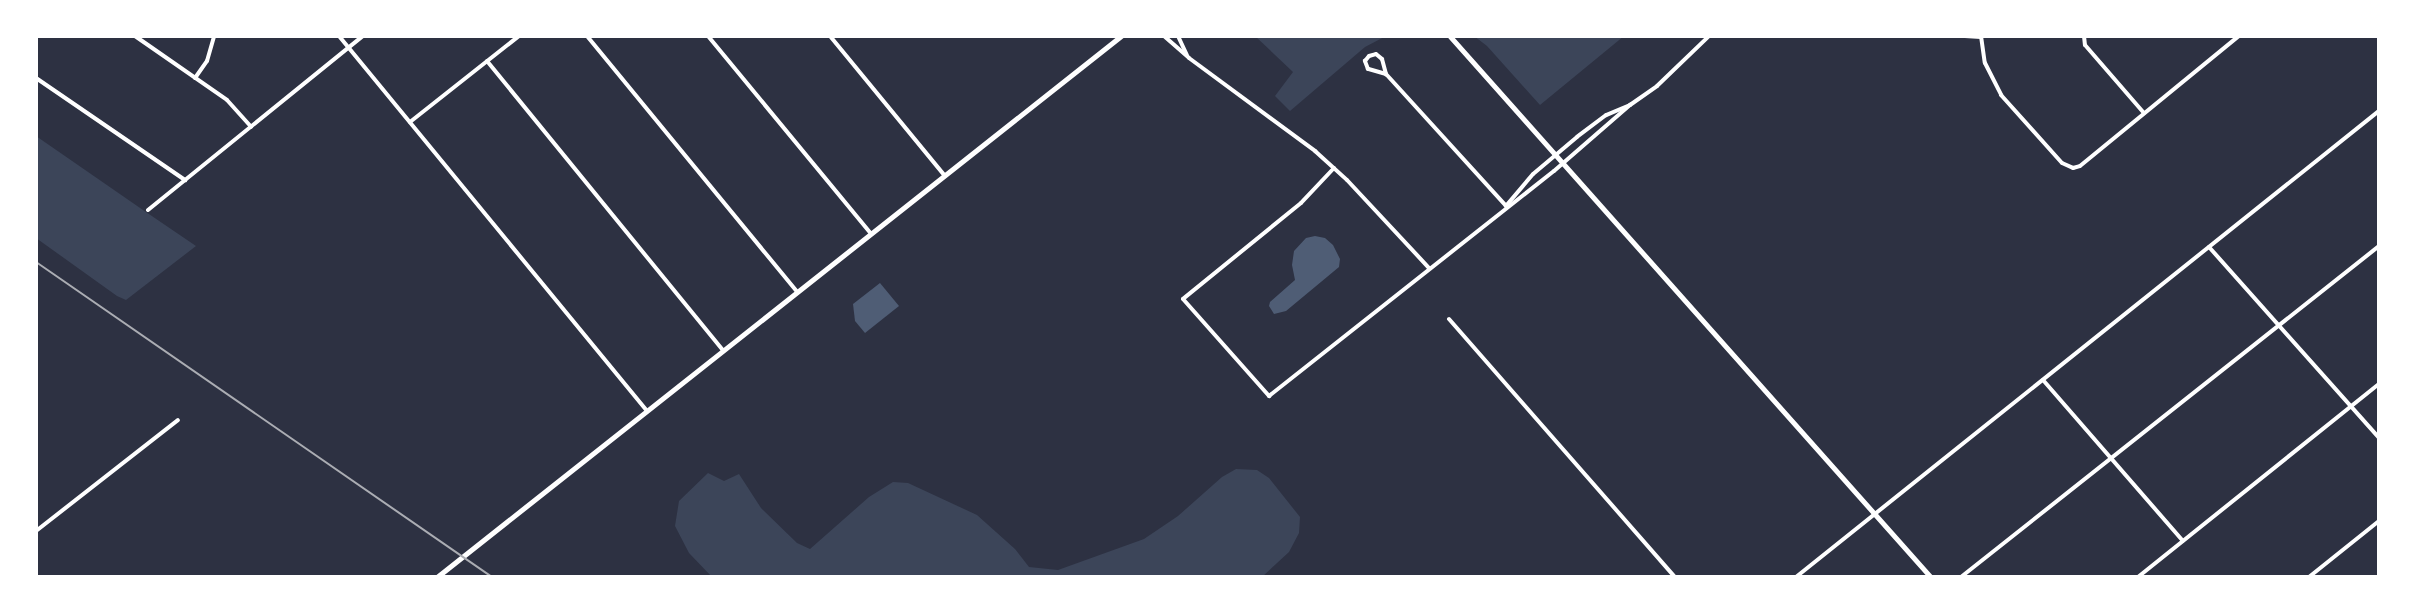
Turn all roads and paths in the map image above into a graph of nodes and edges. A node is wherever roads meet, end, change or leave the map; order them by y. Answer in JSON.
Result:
{"nodes":[{"id":1,"x":135,"y":36,"type":"edge"},
{"id":2,"x":214,"y":36,"type":"edge"},
{"id":3,"x":339,"y":36,"type":"edge"},
{"id":4,"x":363,"y":36,"type":"edge"},
{"id":5,"x":519,"y":36,"type":"edge"},
{"id":6,"x":587,"y":36,"type":"edge"},
{"id":7,"x":708,"y":36,"type":"edge"},
{"id":8,"x":830,"y":36,"type":"edge"},
{"id":9,"x":1121,"y":36,"type":"edge"},
{"id":10,"x":1164,"y":36,"type":"edge"},
{"id":11,"x":1178,"y":36,"type":"edge"},
{"id":12,"x":1450,"y":36,"type":"edge"},
{"id":13,"x":1709,"y":36,"type":"edge"},
{"id":14,"x":1965,"y":36,"type":"edge"},
{"id":15,"x":1981,"y":36,"type":"edge"},
{"id":16,"x":2084,"y":36,"type":"edge"},
{"id":17,"x":2239,"y":36,"type":"edge"},
{"id":18,"x":349,"y":48,"type":"junction"},
{"id":19,"x":1189,"y":58,"type":"junction"},
{"id":20,"x":487,"y":61,"type":"junction"},
{"id":21,"x":1386,"y":74,"type":"junction"},
{"id":22,"x":36,"y":78,"type":"edge"},
{"id":23,"x":195,"y":78,"type":"junction"},
{"id":24,"x":1630,"y":105,"type":"junction"},
{"id":25,"x":2379,"y":111,"type":"edge"},
{"id":26,"x":2144,"y":113,"type":"junction"},
{"id":27,"x":410,"y":122,"type":"junction"},
{"id":28,"x":251,"y":127,"type":"junction"},
{"id":29,"x":1555,"y":155,"type":"junction"},
{"id":30,"x":1563,"y":163,"type":"junction"},
{"id":31,"x":1334,"y":168,"type":"junction"},
{"id":32,"x":945,"y":176,"type":"junction"},
{"id":33,"x":184,"y":180,"type":"junction"},
{"id":34,"x":1506,"y":206,"type":"junction"},
{"id":35,"x":148,"y":210,"type":"dead end"},
{"id":36,"x":871,"y":234,"type":"junction"},
{"id":37,"x":2379,"y":246,"type":"edge"},
{"id":38,"x":2210,"y":247,"type":"junction"},
{"id":39,"x":1429,"y":268,"type":"junction"},
{"id":40,"x":797,"y":292,"type":"junction"},
{"id":41,"x":1449,"y":319,"type":"dead end"},
{"id":42,"x":2278,"y":324,"type":"junction"},
{"id":43,"x":723,"y":350,"type":"junction"},
{"id":44,"x":2043,"y":380,"type":"junction"},
{"id":45,"x":2379,"y":384,"type":"edge"},
{"id":46,"x":2351,"y":406,"type":"junction"},
{"id":47,"x":647,"y":411,"type":"junction"},
{"id":48,"x":178,"y":420,"type":"dead end"},
{"id":49,"x":2379,"y":438,"type":"edge"},
{"id":50,"x":2111,"y":458,"type":"junction"},
{"id":51,"x":1875,"y":514,"type":"junction"},
{"id":52,"x":2379,"y":521,"type":"edge"},
{"id":53,"x":36,"y":531,"type":"edge"},
{"id":54,"x":2182,"y":541,"type":"junction"},
{"id":55,"x":437,"y":577,"type":"edge"},
{"id":56,"x":1675,"y":577,"type":"edge"},
{"id":57,"x":1796,"y":577,"type":"edge"},
{"id":58,"x":1931,"y":577,"type":"edge"},
{"id":59,"x":1961,"y":577,"type":"edge"},
{"id":60,"x":2138,"y":577,"type":"edge"},
{"id":61,"x":2309,"y":577,"type":"edge"}],
"edges":[{"from":1,"to":23,"type":"street"},
{"from":2,"to":23,"type":"street"},
{"from":3,"to":18,"type":"street"},
{"from":4,"to":18,"type":"street"},
{"from":5,"to":20,"type":"street"},
{"from":6,"to":40,"type":"street"},
{"from":7,"to":36,"type":"street"},
{"from":8,"to":32,"type":"street"},
{"from":9,"to":32,"type":"street"},
{"from":10,"to":19,"type":"street"},
{"from":11,"to":19,"type":"street"},
{"from":12,"to":29,"type":"street"},
{"from":13,"to":24,"type":"street"},
{"from":14,"to":15,"type":"street"},
{"from":15,"to":26,"type":"street"},
{"from":16,"to":26,"type":"street"},
{"from":17,"to":26,"type":"street"},
{"from":18,"to":27,"type":"street"},
{"from":18,"to":28,"type":"street"},
{"from":19,"to":31,"type":"street"},
{"from":20,"to":27,"type":"street"},
{"from":20,"to":43,"type":"street"},
{"from":21,"to":21,"type":"street"},
{"from":21,"to":34,"type":"street"},
{"from":22,"to":33,"type":"street"},
{"from":23,"to":28,"type":"street"},
{"from":24,"to":29,"type":"street"},
{"from":24,"to":30,"type":"street"},
{"from":25,"to":38,"type":"street"},
{"from":27,"to":47,"type":"street"},
{"from":28,"to":33,"type":"street"},
{"from":29,"to":30,"type":"street"},
{"from":29,"to":34,"type":"street"},
{"from":30,"to":34,"type":"street"},
{"from":30,"to":51,"type":"street"},
{"from":31,"to":39,"type":"street"},
{"from":31,"to":39,"type":"street"},
{"from":32,"to":36,"type":"street"},
{"from":33,"to":35,"type":"street"},
{"from":34,"to":39,"type":"street"},
{"from":36,"to":40,"type":"street"},
{"from":37,"to":42,"type":"street"},
{"from":38,"to":42,"type":"street"},
{"from":38,"to":44,"type":"street"},
{"from":40,"to":43,"type":"street"},
{"from":41,"to":56,"type":"street"},
{"from":42,"to":46,"type":"street"},
{"from":42,"to":50,"type":"street"},
{"from":43,"to":47,"type":"street"},
{"from":44,"to":50,"type":"street"},
{"from":44,"to":51,"type":"street"},
{"from":45,"to":46,"type":"street"},
{"from":46,"to":49,"type":"street"},
{"from":46,"to":54,"type":"street"},
{"from":47,"to":55,"type":"street"},
{"from":48,"to":53,"type":"street"},
{"from":50,"to":54,"type":"street"},
{"from":50,"to":59,"type":"street"},
{"from":51,"to":57,"type":"street"},
{"from":51,"to":58,"type":"street"},
{"from":52,"to":61,"type":"street"},
{"from":54,"to":60,"type":"street"}]}
